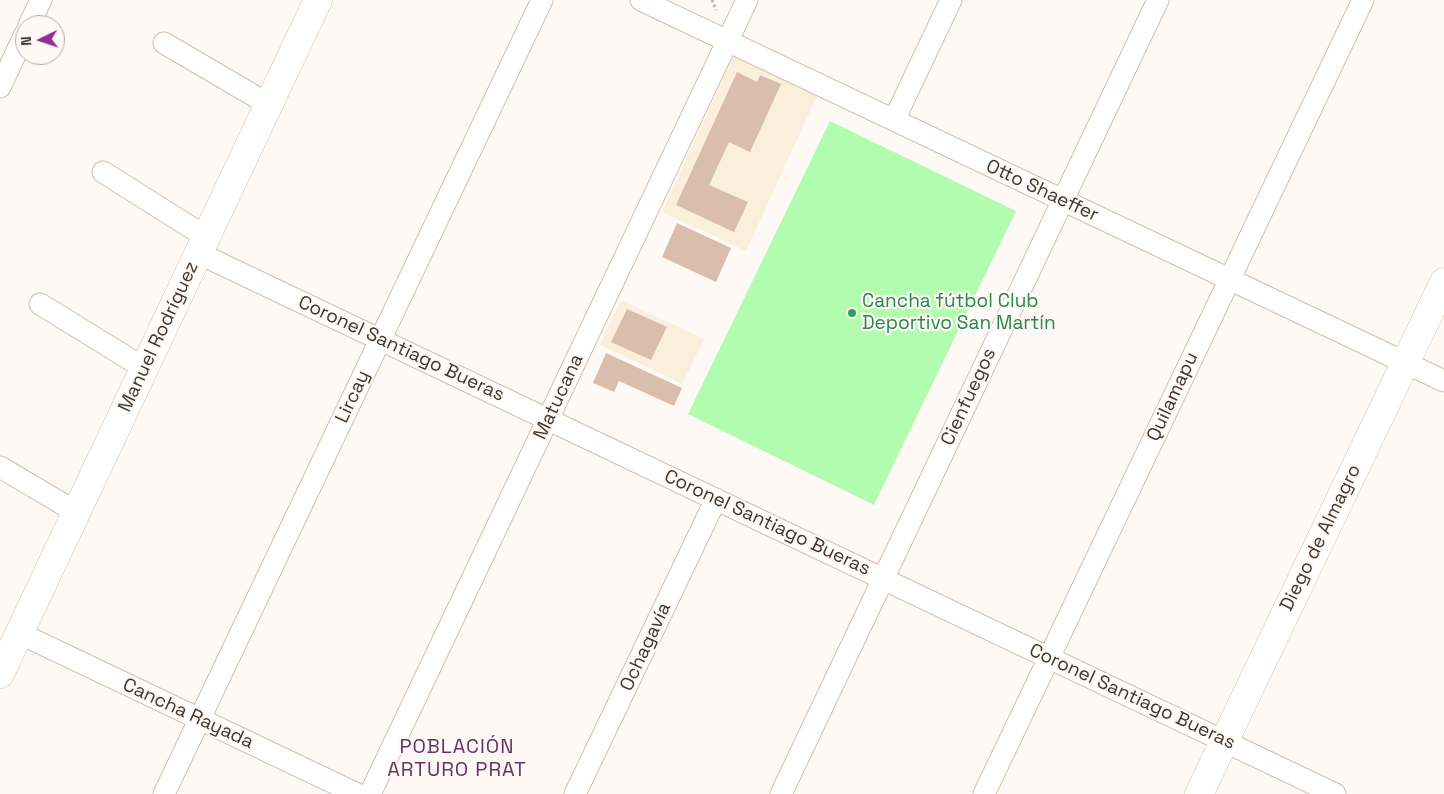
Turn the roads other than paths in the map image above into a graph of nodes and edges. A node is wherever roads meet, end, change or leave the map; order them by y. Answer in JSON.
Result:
{"nodes":[{"id":1,"x":41,"y":0,"type":"edge"},
{"id":2,"x":318,"y":0,"type":"edge"},
{"id":3,"x":542,"y":0,"type":"edge"},
{"id":4,"x":641,"y":0,"type":"edge"},
{"id":5,"x":747,"y":0,"type":"edge"},
{"id":6,"x":951,"y":0,"type":"edge"},
{"id":7,"x":1158,"y":0,"type":"edge"},
{"id":8,"x":1363,"y":0,"type":"edge"},
{"id":9,"x":34,"y":15,"type":"edge"},
{"id":10,"x":727,"y":41,"type":"junction"},
{"id":11,"x":164,"y":43,"type":"dead end"},
{"id":12,"x":15,"y":55,"type":"edge"},
{"id":13,"x":0,"y":87,"type":"edge"},
{"id":14,"x":268,"y":104,"type":"junction"},
{"id":15,"x":894,"y":120,"type":"junction"},
{"id":16,"x":103,"y":172,"type":"dead end"},
{"id":17,"x":1063,"y":200,"type":"junction"},
{"id":18,"x":202,"y":245,"type":"junction"},
{"id":19,"x":1229,"y":279,"type":"junction"},
{"id":20,"x":1444,"y":282,"type":"edge"},
{"id":21,"x":40,"y":304,"type":"dead end"},
{"id":22,"x":380,"y":339,"type":"junction"},
{"id":23,"x":1405,"y":363,"type":"junction"},
{"id":24,"x":144,"y":368,"type":"junction"},
{"id":25,"x":1444,"y":381,"type":"edge"},
{"id":26,"x":548,"y":419,"type":"junction"},
{"id":27,"x":0,"y":467,"type":"edge"},
{"id":28,"x":716,"y":499,"type":"junction"},
{"id":29,"x":76,"y":512,"type":"junction"},
{"id":30,"x":883,"y":579,"type":"junction"},
{"id":31,"x":19,"y":633,"type":"junction"},
{"id":32,"x":1049,"y":658,"type":"junction"},
{"id":33,"x":0,"y":674,"type":"edge"},
{"id":34,"x":200,"y":719,"type":"junction"},
{"id":35,"x":1224,"y":741,"type":"junction"},
{"id":36,"x":164,"y":794,"type":"edge"},
{"id":37,"x":357,"y":794,"type":"edge"},
{"id":38,"x":370,"y":794,"type":"edge"},
{"id":39,"x":575,"y":794,"type":"edge"},
{"id":40,"x":781,"y":794,"type":"edge"},
{"id":41,"x":984,"y":794,"type":"edge"},
{"id":42,"x":1199,"y":794,"type":"edge"},
{"id":43,"x":1335,"y":794,"type":"edge"}],
"edges":[{"from":1,"to":9,"type":"street"},
{"from":2,"to":14,"type":"street","name":"Manuel Rodríguez"},
{"from":3,"to":22,"type":"street","name":"Lircay"},
{"from":4,"to":10,"type":"street","name":"Otto Shaeffer"},
{"from":5,"to":10,"type":"street","name":"Matucana"},
{"from":6,"to":15,"type":"street"},
{"from":7,"to":17,"type":"street","name":"Cienfuegos"},
{"from":8,"to":19,"type":"street","name":"Quilamapu"},
{"from":10,"to":15,"type":"street","name":"Otto Shaeffer"},
{"from":10,"to":26,"type":"street","name":"Matucana"},
{"from":11,"to":14,"type":"street"},
{"from":12,"to":13,"type":"street"},
{"from":14,"to":18,"type":"street","name":"Manuel Rodríguez"},
{"from":15,"to":17,"type":"street","name":"Otto Shaeffer"},
{"from":16,"to":18,"type":"street","name":"Coronel Santiago Bueras"},
{"from":17,"to":19,"type":"street","name":"Otto Shaeffer"},
{"from":17,"to":30,"type":"street","name":"Cienfuegos"},
{"from":18,"to":22,"type":"street","name":"Coronel Santiago Bueras"},
{"from":18,"to":24,"type":"street","name":"Manuel Rodríguez"},
{"from":19,"to":23,"type":"street","name":"Otto Shaeffer"},
{"from":19,"to":32,"type":"street","name":"Quilamapu"},
{"from":20,"to":23,"type":"street","name":"Diego de Almagro"},
{"from":21,"to":24,"type":"street"},
{"from":22,"to":26,"type":"street","name":"Coronel Santiago Bueras"},
{"from":22,"to":34,"type":"street","name":"Lircay"},
{"from":23,"to":25,"type":"street","name":"Otto Shaeffer"},
{"from":23,"to":35,"type":"street","name":"Diego de Almagro"},
{"from":24,"to":29,"type":"street","name":"Manuel Rodríguez"},
{"from":26,"to":28,"type":"street","name":"Coronel Santiago Bueras"},
{"from":26,"to":38,"type":"street","name":"Matucana"},
{"from":27,"to":29,"type":"street"},
{"from":28,"to":30,"type":"street","name":"Coronel Santiago Bueras"},
{"from":28,"to":39,"type":"street","name":"Ochagavía"},
{"from":29,"to":31,"type":"street","name":"Manuel Rodríguez"},
{"from":30,"to":32,"type":"street","name":"Coronel Santiago Bueras"},
{"from":30,"to":40,"type":"street","name":"Cienfuegos"},
{"from":31,"to":33,"type":"street","name":"Manuel Rodríguez"},
{"from":31,"to":34,"type":"street","name":"Cancha Rayada"},
{"from":32,"to":35,"type":"street","name":"Coronel Santiago Bueras"},
{"from":32,"to":41,"type":"street","name":"Quilamapu"},
{"from":34,"to":36,"type":"street","name":"Lircay"},
{"from":34,"to":37,"type":"street","name":"Cancha Rayada"},
{"from":35,"to":42,"type":"street","name":"Diego de Almagro"},
{"from":35,"to":43,"type":"street","name":"Coronel Santiago Bueras"}]}
